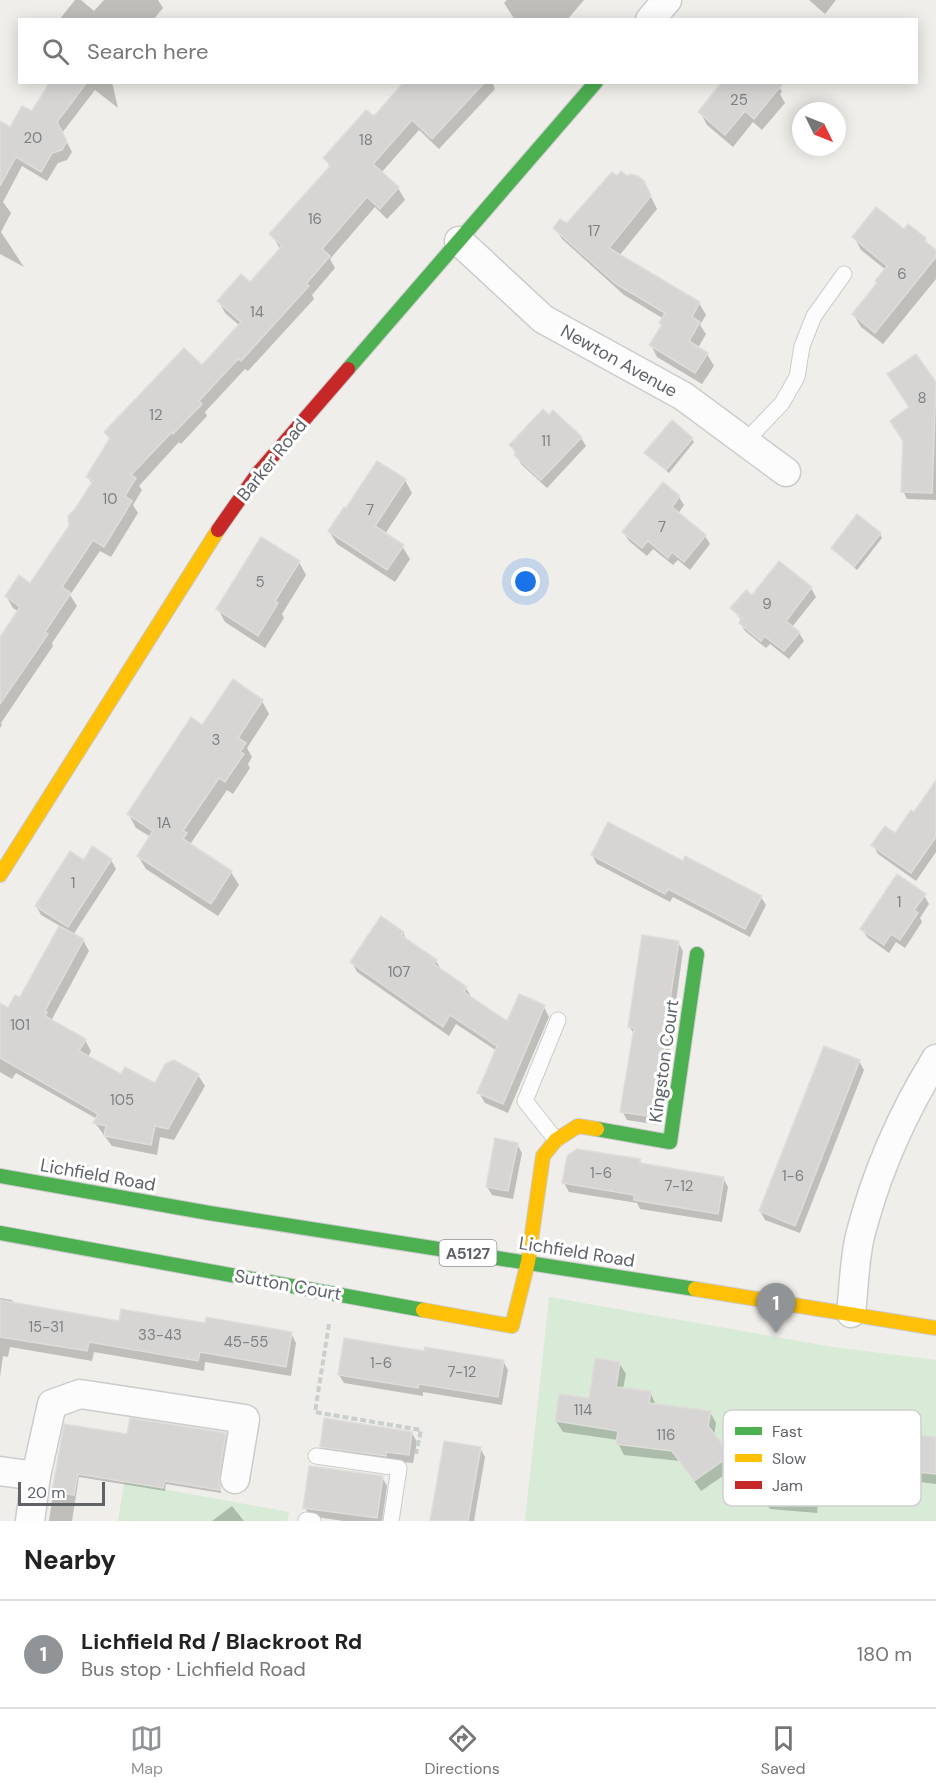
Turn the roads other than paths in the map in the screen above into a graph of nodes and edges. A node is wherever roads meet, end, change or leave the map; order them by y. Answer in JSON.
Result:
{"nodes":[{"id":1,"x":667,"y":0,"type":"edge"},
{"id":2,"x":652,"y":18,"type":"edge"},
{"id":3,"x":594,"y":84,"type":"edge"},
{"id":4,"x":459,"y":241,"type":"junction"},
{"id":5,"x":844,"y":274,"type":"dead end"},
{"id":6,"x":745,"y":442,"type":"junction"},
{"id":7,"x":786,"y":472,"type":"dead end"},
{"id":8,"x":0,"y":875,"type":"edge"},
{"id":9,"x":697,"y":954,"type":"dead end"},
{"id":10,"x":558,"y":1020,"type":"dead end"},
{"id":11,"x":936,"y":1059,"type":"edge"},
{"id":12,"x":556,"y":1140,"type":"junction"},
{"id":13,"x":0,"y":1176,"type":"edge"},
{"id":14,"x":0,"y":1233,"type":"edge"},
{"id":15,"x":528,"y":1262,"type":"junction"},
{"id":16,"x":851,"y":1313,"type":"junction"},
{"id":17,"x":936,"y":1328,"type":"edge"},
{"id":18,"x":316,"y":1456,"type":"dead end"},
{"id":19,"x":0,"y":1471,"type":"edge"},
{"id":20,"x":36,"y":1476,"type":"junction"},
{"id":21,"x":235,"y":1479,"type":"dead end"},
{"id":22,"x":30,"y":1521,"type":"edge"},
{"id":23,"x":391,"y":1521,"type":"edge"}],
"edges":[{"from":1,"to":2,"type":"street"},
{"from":3,"to":4,"type":"street","name":"Barker Road"},
{"from":4,"to":6,"type":"street","name":"Newton Avenue"},
{"from":4,"to":8,"type":"street","name":"Barker Road"},
{"from":5,"to":6,"type":"lane"},
{"from":6,"to":7,"type":"street","name":"Newton Avenue"},
{"from":9,"to":12,"type":"street","name":"Kingston Court"},
{"from":10,"to":12,"type":"lane"},
{"from":11,"to":16,"type":"street"},
{"from":12,"to":15,"type":"street"},
{"from":13,"to":15,"type":"street","name":"Lichfield Road","number":"A5127"},
{"from":14,"to":15,"type":"street","name":"Sutton Court"},
{"from":15,"to":16,"type":"street","name":"Lichfield Road","number":"A5127"},
{"from":16,"to":17,"type":"street","name":"Lichfield Road","number":"A5127"},
{"from":18,"to":23,"type":"lane"},
{"from":19,"to":20,"type":"street"},
{"from":20,"to":21,"type":"street"},
{"from":20,"to":22,"type":"street"}]}
